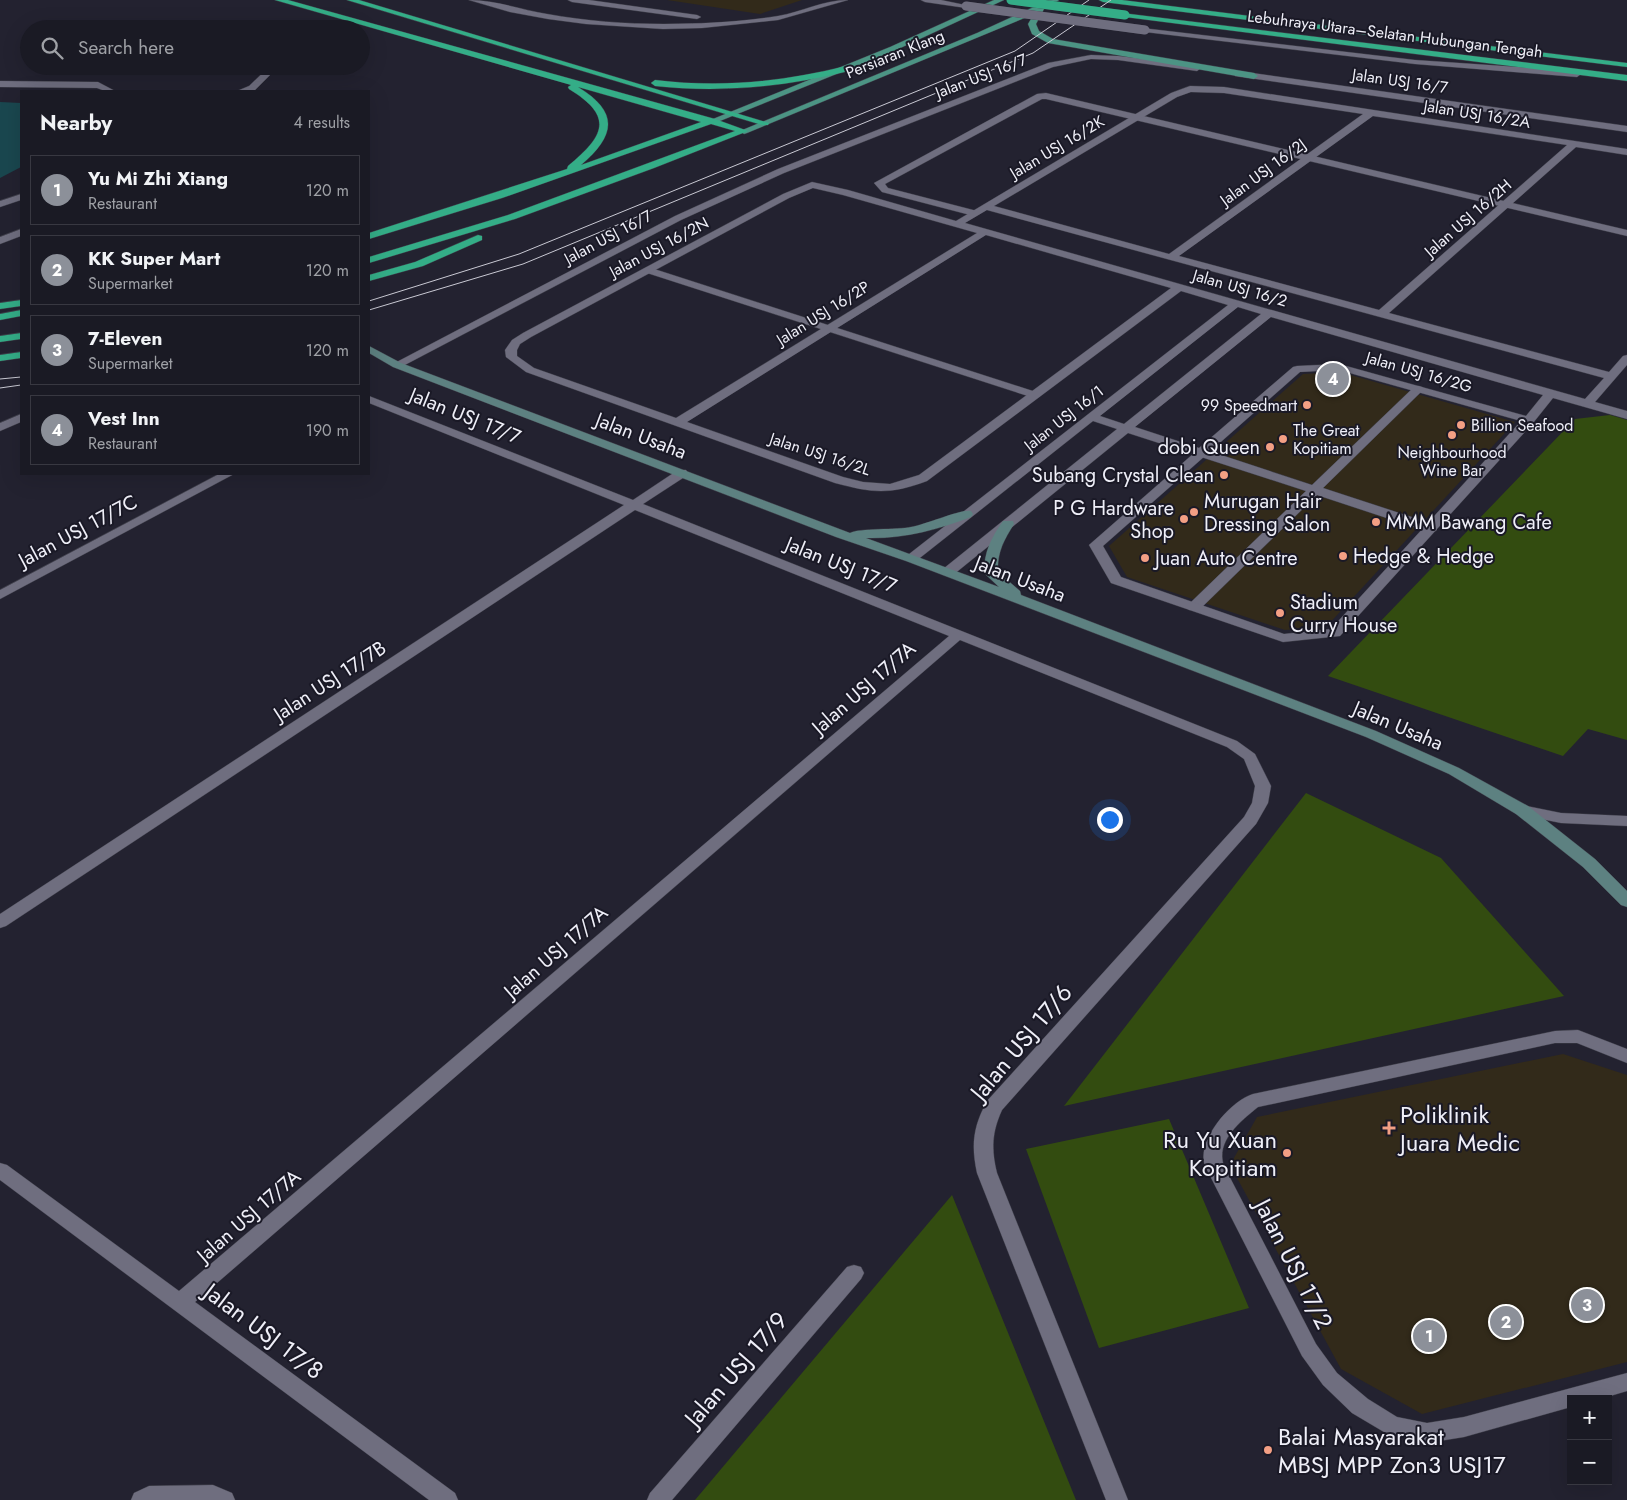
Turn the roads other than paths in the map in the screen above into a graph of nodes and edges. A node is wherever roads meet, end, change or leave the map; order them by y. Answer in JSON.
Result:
{"nodes":[{"id":1,"x":279,"y":0,"type":"edge"},
{"id":2,"x":351,"y":0,"type":"edge"},
{"id":3,"x":474,"y":0,"type":"edge"},
{"id":4,"x":572,"y":0,"type":"edge"},
{"id":5,"x":624,"y":0,"type":"edge"},
{"id":6,"x":844,"y":0,"type":"edge"},
{"id":7,"x":925,"y":0,"type":"edge"},
{"id":8,"x":1000,"y":0,"type":"edge"},
{"id":9,"x":1011,"y":0,"type":"edge"},
{"id":10,"x":1055,"y":0,"type":"edge"},
{"id":11,"x":1103,"y":0,"type":"edge"},
{"id":12,"x":614,"y":6,"type":"junction"},
{"id":13,"x":1041,"y":8,"type":"junction"},
{"id":14,"x":350,"y":20,"type":"edge"},
{"id":15,"x":761,"y":20,"type":"junction"},
{"id":16,"x":370,"y":26,"type":"edge"},
{"id":17,"x":1627,"y":65,"type":"edge"},
{"id":18,"x":846,"y":69,"type":"junction"},
{"id":19,"x":592,"y":71,"type":"junction"},
{"id":20,"x":265,"y":75,"type":"edge"},
{"id":21,"x":546,"y":75,"type":"junction"},
{"id":22,"x":1254,"y":76,"type":"junction"},
{"id":23,"x":1611,"y":76,"type":"junction"},
{"id":24,"x":1627,"y":78,"type":"edge"},
{"id":25,"x":0,"y":84,"type":"edge"},
{"id":26,"x":109,"y":90,"type":"edge"},
{"id":27,"x":245,"y":90,"type":"edge"},
{"id":28,"x":1174,"y":95,"type":"joint"},
{"id":29,"x":1372,"y":112,"type":"junction"},
{"id":30,"x":732,"y":114,"type":"junction"},
{"id":31,"x":1138,"y":116,"type":"junction"},
{"id":32,"x":712,"y":121,"type":"junction"},
{"id":33,"x":765,"y":123,"type":"junction"},
{"id":34,"x":1627,"y":129,"type":"edge"},
{"id":35,"x":744,"y":131,"type":"junction"},
{"id":36,"x":1574,"y":144,"type":"junction"},
{"id":37,"x":1627,"y":152,"type":"edge"},
{"id":38,"x":1309,"y":157,"type":"junction"},
{"id":39,"x":557,"y":177,"type":"junction"},
{"id":40,"x":845,"y":192,"type":"joint"},
{"id":41,"x":20,"y":197,"type":"edge"},
{"id":42,"x":0,"y":204,"type":"edge"},
{"id":43,"x":1506,"y":204,"type":"junction"},
{"id":44,"x":985,"y":207,"type":"junction"},
{"id":45,"x":540,"y":208,"type":"junction"},
{"id":46,"x":974,"y":213,"type":"junction"},
{"id":47,"x":956,"y":224,"type":"junction"},
{"id":48,"x":20,"y":232,"type":"edge"},
{"id":49,"x":985,"y":232,"type":"junction"},
{"id":50,"x":1627,"y":233,"type":"edge"},
{"id":51,"x":370,"y":236,"type":"edge"},
{"id":52,"x":0,"y":241,"type":"edge"},
{"id":53,"x":1171,"y":257,"type":"junction"},
{"id":54,"x":370,"y":260,"type":"edge"},
{"id":55,"x":648,"y":270,"type":"junction"},
{"id":56,"x":370,"y":278,"type":"edge"},
{"id":57,"x":1180,"y":287,"type":"junction"},
{"id":58,"x":20,"y":303,"type":"edge"},
{"id":59,"x":1237,"y":303,"type":"junction"},
{"id":60,"x":0,"y":306,"type":"edge"},
{"id":61,"x":20,"y":313,"type":"edge"},
{"id":62,"x":1268,"y":313,"type":"junction"},
{"id":63,"x":1381,"y":314,"type":"junction"},
{"id":64,"x":0,"y":317,"type":"edge"},
{"id":65,"x":830,"y":328,"type":"junction"},
{"id":66,"x":20,"y":336,"type":"edge"},
{"id":67,"x":0,"y":339,"type":"edge"},
{"id":68,"x":370,"y":349,"type":"edge"},
{"id":69,"x":20,"y":355,"type":"edge"},
{"id":70,"x":0,"y":358,"type":"edge"},
{"id":71,"x":1627,"y":358,"type":"edge"},
{"id":72,"x":397,"y":365,"type":"junction"},
{"id":73,"x":520,"y":365,"type":"joint"},
{"id":74,"x":1611,"y":376,"type":"junction"},
{"id":75,"x":1418,"y":389,"type":"junction"},
{"id":76,"x":1551,"y":393,"type":"junction"},
{"id":77,"x":1035,"y":395,"type":"junction"},
{"id":78,"x":370,"y":399,"type":"edge"},
{"id":79,"x":1587,"y":404,"type":"junction"},
{"id":80,"x":1627,"y":415,"type":"edge"},
{"id":81,"x":1091,"y":417,"type":"junction"},
{"id":82,"x":20,"y":418,"type":"edge"},
{"id":83,"x":1529,"y":420,"type":"junction"},
{"id":84,"x":678,"y":422,"type":"junction"},
{"id":85,"x":0,"y":428,"type":"edge"},
{"id":86,"x":1126,"y":428,"type":"junction"},
{"id":87,"x":1202,"y":453,"type":"junction"},
{"id":88,"x":682,"y":473,"type":"junction"},
{"id":89,"x":226,"y":475,"type":"edge"},
{"id":90,"x":1315,"y":490,"type":"junction"},
{"id":91,"x":634,"y":504,"type":"junction"},
{"id":92,"x":967,"y":514,"type":"junction"},
{"id":93,"x":1008,"y":524,"type":"junction"},
{"id":94,"x":1431,"y":528,"type":"junction"},
{"id":95,"x":841,"y":534,"type":"junction"},
{"id":96,"x":911,"y":558,"type":"junction"},
{"id":97,"x":948,"y":572,"type":"junction"},
{"id":98,"x":0,"y":595,"type":"edge"},
{"id":99,"x":1022,"y":600,"type":"junction"},
{"id":100,"x":1194,"y":607,"type":"junction"},
{"id":101,"x":959,"y":634,"type":"junction"},
{"id":102,"x":1260,"y":802,"type":"joint"},
{"id":103,"x":1522,"y":810,"type":"junction"},
{"id":104,"x":1627,"y":821,"type":"edge"},
{"id":105,"x":1627,"y":901,"type":"edge"},
{"id":106,"x":0,"y":922,"type":"edge"},
{"id":107,"x":1627,"y":1056,"type":"edge"},
{"id":108,"x":0,"y":1170,"type":"edge"},
{"id":109,"x":854,"y":1273,"type":"dead end"},
{"id":110,"x":181,"y":1302,"type":"junction"},
{"id":111,"x":1627,"y":1382,"type":"edge"},
{"id":112,"x":142,"y":1500,"type":"edge"},
{"id":113,"x":224,"y":1500,"type":"edge"},
{"id":114,"x":447,"y":1500,"type":"edge"},
{"id":115,"x":658,"y":1500,"type":"edge"},
{"id":116,"x":1117,"y":1500,"type":"edge"}],
"edges":[{"from":1,"to":14,"type":"highway"},
{"from":2,"to":19,"type":"highway"},
{"from":3,"to":15,"type":"street"},
{"from":4,"to":12,"type":"street"},
{"from":5,"to":12,"type":"street"},
{"from":6,"to":15,"type":"street"},
{"from":7,"to":23,"type":"street","bridge":true},
{"from":8,"to":18,"type":"main road","name":"Persiaran Klang"},
{"from":9,"to":23,"type":"highway","name":"Lebuhraya Utara–Selatan Hubungan Tengah","bridge":true},
{"from":10,"to":13,"type":"main road","name":"Persiaran Klang"},
{"from":11,"to":17,"type":"highway","name":"Lebuhraya Utara–Selatan Hubungan Tengah"},
{"from":12,"to":15,"type":"street"},
{"from":13,"to":22,"type":"main road"},
{"from":13,"to":33,"type":"main road","name":"Persiaran Klang"},
{"from":16,"to":21,"type":"highway"},
{"from":18,"to":19,"type":"highway"},
{"from":18,"to":30,"type":"main road","name":"Persiaran Klang"},
{"from":19,"to":30,"type":"highway"},
{"from":20,"to":27,"type":"street"},
{"from":21,"to":32,"type":"highway"},
{"from":21,"to":39,"type":"highway"},
{"from":22,"to":34,"type":"street","name":"Jalan USJ 16/7"},
{"from":22,"to":72,"type":"street","name":"Jalan USJ 16/7"},
{"from":23,"to":24,"type":"highway","name":"Lebuhraya Utara–Selatan Hubungan Tengah"},
{"from":25,"to":26,"type":"street"},
{"from":28,"to":29,"type":"street","name":"Jalan USJ 16/2A"},
{"from":28,"to":31,"type":"street","name":"Jalan USJ 16/2K"},
{"from":29,"to":36,"type":"street","name":"Jalan USJ 16/2A"},
{"from":29,"to":38,"type":"street","name":"Jalan USJ 16/2J"},
{"from":30,"to":32,"type":"main road","name":"Persiaran Klang"},
{"from":30,"to":33,"type":"highway"},
{"from":31,"to":38,"type":"street"},
{"from":31,"to":44,"type":"street","name":"Jalan USJ 16/2K"},
{"from":31,"to":46,"type":"street"},
{"from":32,"to":35,"type":"highway"},
{"from":32,"to":39,"type":"highway"},
{"from":33,"to":35,"type":"main road","name":"Persiaran Klang"},
{"from":35,"to":45,"type":"highway"},
{"from":36,"to":37,"type":"street","name":"Jalan USJ 16/2A"},
{"from":36,"to":43,"type":"street","name":"Jalan USJ 16/2H"},
{"from":38,"to":43,"type":"street"},
{"from":38,"to":53,"type":"street","name":"Jalan USJ 16/2J"},
{"from":39,"to":51,"type":"highway"},
{"from":40,"to":47,"type":"street","name":"Jalan USJ 16/2"},
{"from":40,"to":55,"type":"street","name":"Jalan USJ 16/2N"},
{"from":41,"to":42,"type":"street"},
{"from":43,"to":50,"type":"street"},
{"from":43,"to":63,"type":"street","name":"Jalan USJ 16/2H"},
{"from":44,"to":46,"type":"street","name":"Jalan USJ 16/2K"},
{"from":44,"to":53,"type":"street","name":"Jalan USJ 16/2"},
{"from":45,"to":54,"type":"highway"},
{"from":45,"to":56,"type":"highway"},
{"from":46,"to":47,"type":"street","name":"Jalan USJ 16/2K"},
{"from":47,"to":49,"type":"street","name":"Jalan USJ 16/2"},
{"from":48,"to":52,"type":"street"},
{"from":49,"to":57,"type":"street","name":"Jalan USJ 16/2"},
{"from":49,"to":65,"type":"street","name":"Jalan USJ 16/2P"},
{"from":53,"to":63,"type":"street","name":"Jalan USJ 16/2"},
{"from":55,"to":65,"type":"street"},
{"from":55,"to":73,"type":"street","name":"Jalan USJ 16/2N"},
{"from":57,"to":59,"type":"street","name":"Jalan USJ 16/2"},
{"from":57,"to":77,"type":"street","name":"Jalan USJ 16/2L"},
{"from":58,"to":60,"type":"highway"},
{"from":59,"to":62,"type":"street","name":"Jalan USJ 16/2"},
{"from":59,"to":81,"type":"street","name":"Jalan USJ 16/1"},
{"from":61,"to":64,"type":"highway"},
{"from":62,"to":76,"type":"street","name":"Jalan USJ 16/2"},
{"from":62,"to":86,"type":"street"},
{"from":63,"to":74,"type":"street","name":"Jalan USJ 16/2"},
{"from":65,"to":77,"type":"street"},
{"from":65,"to":84,"type":"street","name":"Jalan USJ 16/2P"},
{"from":66,"to":67,"type":"highway"},
{"from":68,"to":72,"type":"street","name":"Jalan Usaha"},
{"from":69,"to":70,"type":"highway"},
{"from":71,"to":74,"type":"street"},
{"from":72,"to":88,"type":"street","name":"Jalan Usaha"},
{"from":73,"to":84,"type":"street","name":"Jalan USJ 16/2L"},
{"from":74,"to":79,"type":"street"},
{"from":75,"to":83,"type":"street","name":"Jalan USJ 16/2G"},
{"from":75,"to":87,"type":"street","name":"Jalan USJ 16/2G"},
{"from":75,"to":90,"type":"street"},
{"from":76,"to":79,"type":"street","name":"Jalan USJ 16/2"},
{"from":76,"to":83,"type":"street"},
{"from":77,"to":84,"type":"street","name":"Jalan USJ 16/2L"},
{"from":78,"to":91,"type":"street","name":"Jalan USJ 17/7"},
{"from":79,"to":80,"type":"street","name":"Jalan USJ 16/2"},
{"from":81,"to":86,"type":"street"},
{"from":81,"to":92,"type":"street","name":"Jalan USJ 16/1"},
{"from":82,"to":85,"type":"street"},
{"from":83,"to":94,"type":"street"},
{"from":86,"to":87,"type":"street"},
{"from":86,"to":93,"type":"street"},
{"from":87,"to":90,"type":"street"},
{"from":87,"to":100,"type":"street","name":"Jalan USJ 16/2G"},
{"from":88,"to":91,"type":"street","name":"Jalan USJ 17/7B"},
{"from":88,"to":95,"type":"street","name":"Jalan Usaha"},
{"from":89,"to":98,"type":"street","name":"Jalan USJ 17/7C"},
{"from":90,"to":94,"type":"street"},
{"from":90,"to":100,"type":"street"},
{"from":91,"to":101,"type":"street","name":"Jalan USJ 17/7"},
{"from":91,"to":106,"type":"street","name":"Jalan USJ 17/7B"},
{"from":92,"to":95,"type":"street"},
{"from":92,"to":96,"type":"street","name":"Jalan USJ 16/1"},
{"from":93,"to":97,"type":"street"},
{"from":93,"to":99,"type":"street"},
{"from":94,"to":100,"type":"street"},
{"from":95,"to":96,"type":"street","name":"Jalan Usaha"},
{"from":96,"to":97,"type":"street","name":"Jalan Usaha"},
{"from":97,"to":99,"type":"street","name":"Jalan Usaha"},
{"from":99,"to":103,"type":"street","name":"Jalan Usaha"},
{"from":101,"to":102,"type":"street","name":"Jalan USJ 17/7"},
{"from":101,"to":110,"type":"street","name":"Jalan USJ 17/7A"},
{"from":102,"to":116,"type":"street","name":"Jalan USJ 17/6"},
{"from":103,"to":104,"type":"street"},
{"from":103,"to":105,"type":"street","name":"Jalan Usaha"},
{"from":107,"to":111,"type":"street","name":"Jalan USJ 17/2"},
{"from":108,"to":110,"type":"street","name":"Jalan USJ 17/8"},
{"from":109,"to":115,"type":"street","name":"Jalan USJ 17/9"},
{"from":110,"to":114,"type":"street","name":"Jalan USJ 17/8"},
{"from":112,"to":113,"type":"street"}]}
